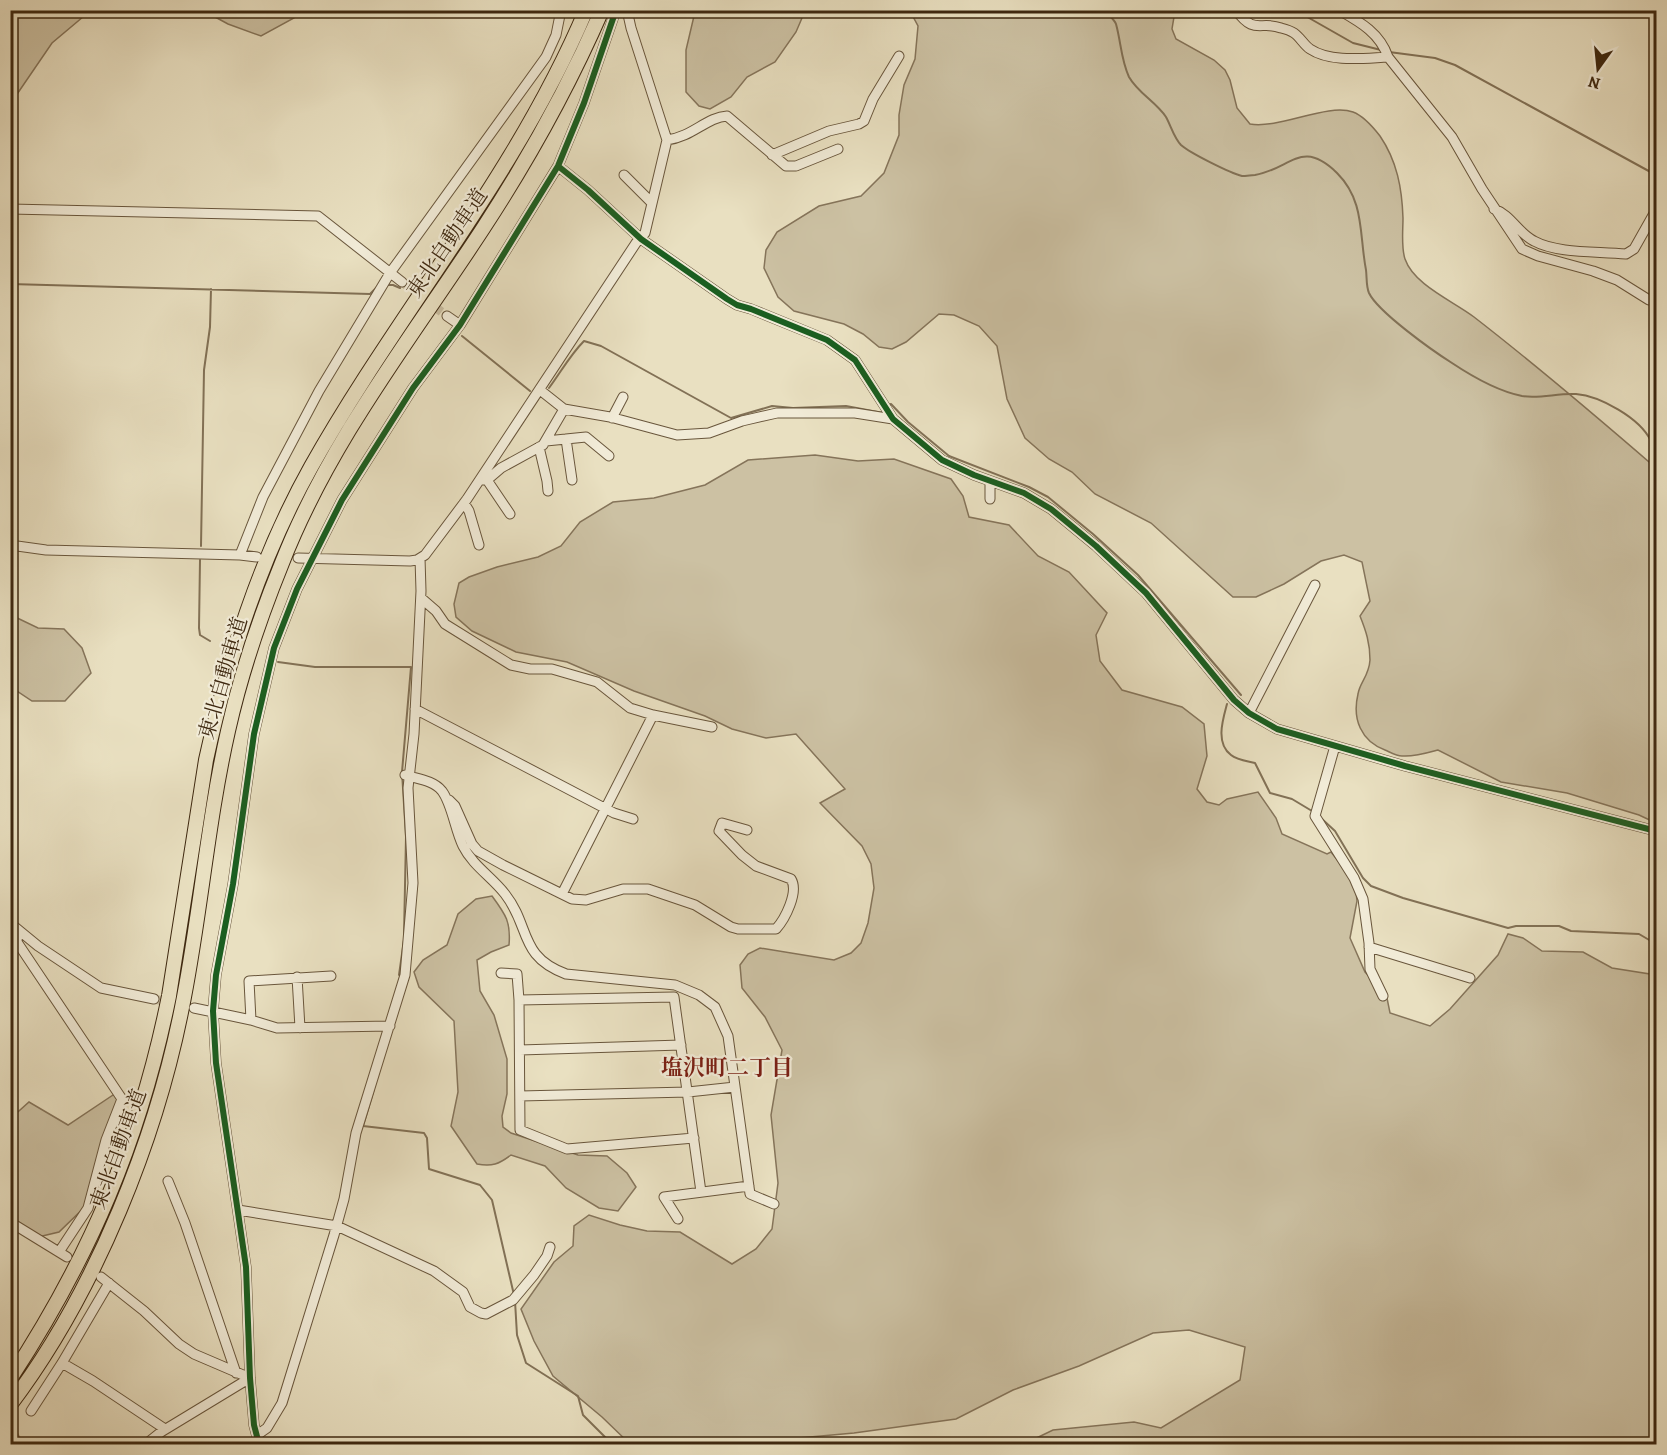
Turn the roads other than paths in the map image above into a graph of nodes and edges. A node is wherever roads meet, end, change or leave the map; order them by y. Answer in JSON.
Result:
{"nodes":[{"id":1,"x":561,"y":10,"type":"edge"},
{"id":2,"x":586,"y":10,"type":"edge"},
{"id":3,"x":602,"y":10,"type":"edge"},
{"id":4,"x":616,"y":10,"type":"edge"},
{"id":5,"x":627,"y":10,"type":"edge"},
{"id":6,"x":1236,"y":10,"type":"edge"},
{"id":7,"x":1339,"y":10,"type":"edge"},
{"id":8,"x":1386,"y":52,"type":"junction"},
{"id":9,"x":899,"y":56,"type":"dead end"},
{"id":10,"x":816,"y":136,"type":"junction"},
{"id":11,"x":667,"y":140,"type":"junction"},
{"id":12,"x":838,"y":148,"type":"dead end"},
{"id":13,"x":772,"y":155,"type":"junction"},
{"id":14,"x":823,"y":155,"type":"junction"},
{"id":15,"x":558,"y":166,"type":"junction"},
{"id":16,"x":624,"y":175,"type":"dead end"},
{"id":17,"x":652,"y":203,"type":"junction"},
{"id":18,"x":10,"y":209,"type":"edge"},
{"id":19,"x":1494,"y":209,"type":"junction"},
{"id":20,"x":1656,"y":210,"type":"edge"},
{"id":21,"x":641,"y":239,"type":"junction"},
{"id":22,"x":390,"y":273,"type":"junction"},
{"id":23,"x":402,"y":282,"type":"tunnel mouth"},
{"id":24,"x":1656,"y":302,"type":"edge"},
{"id":25,"x":447,"y":316,"type":"tunnel mouth"},
{"id":26,"x":459,"y":325,"type":"junction"},
{"id":27,"x":540,"y":390,"type":"junction"},
{"id":28,"x":623,"y":397,"type":"dead end"},
{"id":29,"x":564,"y":409,"type":"junction"},
{"id":30,"x":612,"y":418,"type":"junction"},
{"id":31,"x":893,"y":419,"type":"junction"},
{"id":32,"x":567,"y":439,"type":"junction"},
{"id":33,"x":543,"y":444,"type":"junction"},
{"id":34,"x":609,"y":456,"type":"dead end"},
{"id":35,"x":484,"y":480,"type":"junction"},
{"id":36,"x":572,"y":480,"type":"dead end"},
{"id":37,"x":990,"y":481,"type":"junction"},
{"id":38,"x":548,"y":491,"type":"dead end"},
{"id":39,"x":990,"y":499,"type":"dead end"},
{"id":40,"x":464,"y":503,"type":"junction"},
{"id":41,"x":510,"y":514,"type":"dead end"},
{"id":42,"x":10,"y":544,"type":"edge"},
{"id":43,"x":479,"y":545,"type":"dead end"},
{"id":44,"x":240,"y":555,"type":"junction"},
{"id":45,"x":257,"y":557,"type":"dead end"},
{"id":46,"x":298,"y":558,"type":"dead end"},
{"id":47,"x":312,"y":558,"type":"junction"},
{"id":48,"x":420,"y":558,"type":"junction"},
{"id":49,"x":1315,"y":585,"type":"dead end"},
{"id":50,"x":421,"y":598,"type":"junction"},
{"id":51,"x":415,"y":709,"type":"junction"},
{"id":52,"x":1249,"y":713,"type":"junction"},
{"id":53,"x":653,"y":716,"type":"junction"},
{"id":54,"x":712,"y":727,"type":"dead end"},
{"id":55,"x":1335,"y":746,"type":"junction"},
{"id":56,"x":407,"y":776,"type":"junction"},
{"id":57,"x":445,"y":796,"type":"junction"},
{"id":58,"x":606,"y":808,"type":"junction"},
{"id":59,"x":633,"y":819,"type":"dead end"},
{"id":60,"x":747,"y":830,"type":"dead end"},
{"id":61,"x":1656,"y":831,"type":"edge"},
{"id":62,"x":562,"y":894,"type":"junction"},
{"id":63,"x":14,"y":927,"type":"edge"},
{"id":64,"x":1369,"y":947,"type":"junction"},
{"id":65,"x":501,"y":973,"type":"dead end"},
{"id":66,"x":331,"y":976,"type":"dead end"},
{"id":67,"x":297,"y":977,"type":"junction"},
{"id":68,"x":1470,"y":978,"type":"dead end"},
{"id":69,"x":1383,"y":996,"type":"dead end"},
{"id":70,"x":154,"y":999,"type":"tunnel mouth"},
{"id":71,"x":519,"y":1000,"type":"junction"},
{"id":72,"x":194,"y":1008,"type":"tunnel mouth"},
{"id":73,"x":213,"y":1011,"type":"junction"},
{"id":74,"x":251,"y":1020,"type":"junction"},
{"id":75,"x":390,"y":1026,"type":"junction"},
{"id":76,"x":300,"y":1028,"type":"junction"},
{"id":77,"x":681,"y":1045,"type":"junction"},
{"id":78,"x":520,"y":1050,"type":"junction"},
{"id":79,"x":735,"y":1087,"type":"junction"},
{"id":80,"x":688,"y":1092,"type":"junction"},
{"id":81,"x":520,"y":1096,"type":"junction"},
{"id":82,"x":694,"y":1138,"type":"junction"},
{"id":83,"x":168,"y":1181,"type":"dead end"},
{"id":84,"x":749,"y":1186,"type":"junction"},
{"id":85,"x":701,"y":1192,"type":"junction"},
{"id":86,"x":774,"y":1204,"type":"dead end"},
{"id":87,"x":238,"y":1210,"type":"junction"},
{"id":88,"x":678,"y":1219,"type":"dead end"},
{"id":89,"x":10,"y":1222,"type":"edge"},
{"id":90,"x":337,"y":1226,"type":"junction"},
{"id":91,"x":550,"y":1247,"type":"dead end"},
{"id":92,"x":62,"y":1363,"type":"junction"},
{"id":93,"x":236,"y":1373,"type":"junction"},
{"id":94,"x":250,"y":1378,"type":"junction"},
{"id":95,"x":10,"y":1379,"type":"edge"},
{"id":96,"x":14,"y":1400,"type":"edge"},
{"id":97,"x":31,"y":1411,"type":"dead end"},
{"id":98,"x":165,"y":1429,"type":"junction"},
{"id":99,"x":258,"y":1440,"type":"edge"},
{"id":100,"x":146,"y":1444,"type":"edge"}],
"edges":[{"from":1,"to":22,"type":"street"},
{"from":2,"to":95,"type":"highway","name":"東北自動車道"},
{"from":3,"to":96,"type":"highway","name":"東北自動車道"},
{"from":4,"to":15,"type":"street"},
{"from":5,"to":11,"type":"street"},
{"from":6,"to":8,"type":"street"},
{"from":7,"to":8,"type":"street"},
{"from":8,"to":19,"type":"street"},
{"from":9,"to":10,"type":"street"},
{"from":10,"to":13,"type":"street"},
{"from":10,"to":14,"type":"street"},
{"from":11,"to":13,"type":"street"},
{"from":11,"to":17,"type":"street"},
{"from":12,"to":14,"type":"street"},
{"from":13,"to":14,"type":"street"},
{"from":15,"to":21,"type":"street"},
{"from":15,"to":26,"type":"street"},
{"from":16,"to":17,"type":"street"},
{"from":17,"to":21,"type":"street"},
{"from":18,"to":22,"type":"street"},
{"from":19,"to":20,"type":"street"},
{"from":19,"to":24,"type":"street"},
{"from":21,"to":27,"type":"street"},
{"from":21,"to":31,"type":"street"},
{"from":22,"to":23,"type":"street"},
{"from":22,"to":44,"type":"street"},
{"from":25,"to":26,"type":"street"},
{"from":26,"to":47,"type":"street"},
{"from":27,"to":29,"type":"street"},
{"from":27,"to":35,"type":"street"},
{"from":28,"to":30,"type":"street"},
{"from":29,"to":30,"type":"street"},
{"from":29,"to":33,"type":"street"},
{"from":30,"to":31,"type":"street"},
{"from":31,"to":37,"type":"street"},
{"from":32,"to":33,"type":"street"},
{"from":32,"to":34,"type":"street"},
{"from":32,"to":36,"type":"street"},
{"from":33,"to":35,"type":"street"},
{"from":33,"to":38,"type":"street"},
{"from":35,"to":40,"type":"street"},
{"from":35,"to":41,"type":"street"},
{"from":37,"to":39,"type":"street"},
{"from":37,"to":52,"type":"street"},
{"from":40,"to":43,"type":"street"},
{"from":40,"to":48,"type":"street"},
{"from":42,"to":44,"type":"street"},
{"from":44,"to":45,"type":"street"},
{"from":46,"to":47,"type":"street"},
{"from":47,"to":48,"type":"street"},
{"from":47,"to":73,"type":"street"},
{"from":48,"to":50,"type":"street"},
{"from":49,"to":52,"type":"street"},
{"from":50,"to":51,"type":"street"},
{"from":50,"to":53,"type":"street"},
{"from":51,"to":56,"type":"street"},
{"from":51,"to":58,"type":"street"},
{"from":52,"to":55,"type":"street"},
{"from":53,"to":54,"type":"street"},
{"from":53,"to":58,"type":"street"},
{"from":55,"to":61,"type":"street"},
{"from":55,"to":64,"type":"street"},
{"from":56,"to":57,"type":"street"},
{"from":56,"to":75,"type":"street"},
{"from":57,"to":62,"type":"street"},
{"from":57,"to":79,"type":"street"},
{"from":58,"to":59,"type":"street"},
{"from":58,"to":62,"type":"street"},
{"from":60,"to":62,"type":"street"},
{"from":63,"to":70,"type":"street"},
{"from":63,"to":89,"type":"street"},
{"from":64,"to":68,"type":"street"},
{"from":64,"to":69,"type":"street"},
{"from":65,"to":71,"type":"street"},
{"from":66,"to":67,"type":"street"},
{"from":67,"to":74,"type":"street"},
{"from":67,"to":76,"type":"street"},
{"from":71,"to":77,"type":"street"},
{"from":71,"to":78,"type":"street"},
{"from":72,"to":73,"type":"street"},
{"from":73,"to":74,"type":"street"},
{"from":73,"to":87,"type":"street"},
{"from":74,"to":76,"type":"street"},
{"from":75,"to":76,"type":"street"},
{"from":75,"to":90,"type":"street"},
{"from":77,"to":78,"type":"street"},
{"from":77,"to":80,"type":"street"},
{"from":78,"to":81,"type":"street"},
{"from":79,"to":80,"type":"street"},
{"from":79,"to":84,"type":"street"},
{"from":80,"to":81,"type":"street"},
{"from":80,"to":82,"type":"street"},
{"from":81,"to":82,"type":"street"},
{"from":82,"to":85,"type":"street"},
{"from":83,"to":93,"type":"street"},
{"from":84,"to":85,"type":"street"},
{"from":84,"to":86,"type":"street"},
{"from":85,"to":88,"type":"street"},
{"from":87,"to":90,"type":"street"},
{"from":87,"to":94,"type":"street"},
{"from":90,"to":91,"type":"street"},
{"from":90,"to":99,"type":"street"},
{"from":92,"to":93,"type":"street"},
{"from":92,"to":97,"type":"street"},
{"from":92,"to":98,"type":"street"},
{"from":93,"to":94,"type":"street"},
{"from":94,"to":98,"type":"street"},
{"from":94,"to":99,"type":"street"},
{"from":98,"to":100,"type":"street"}]}
